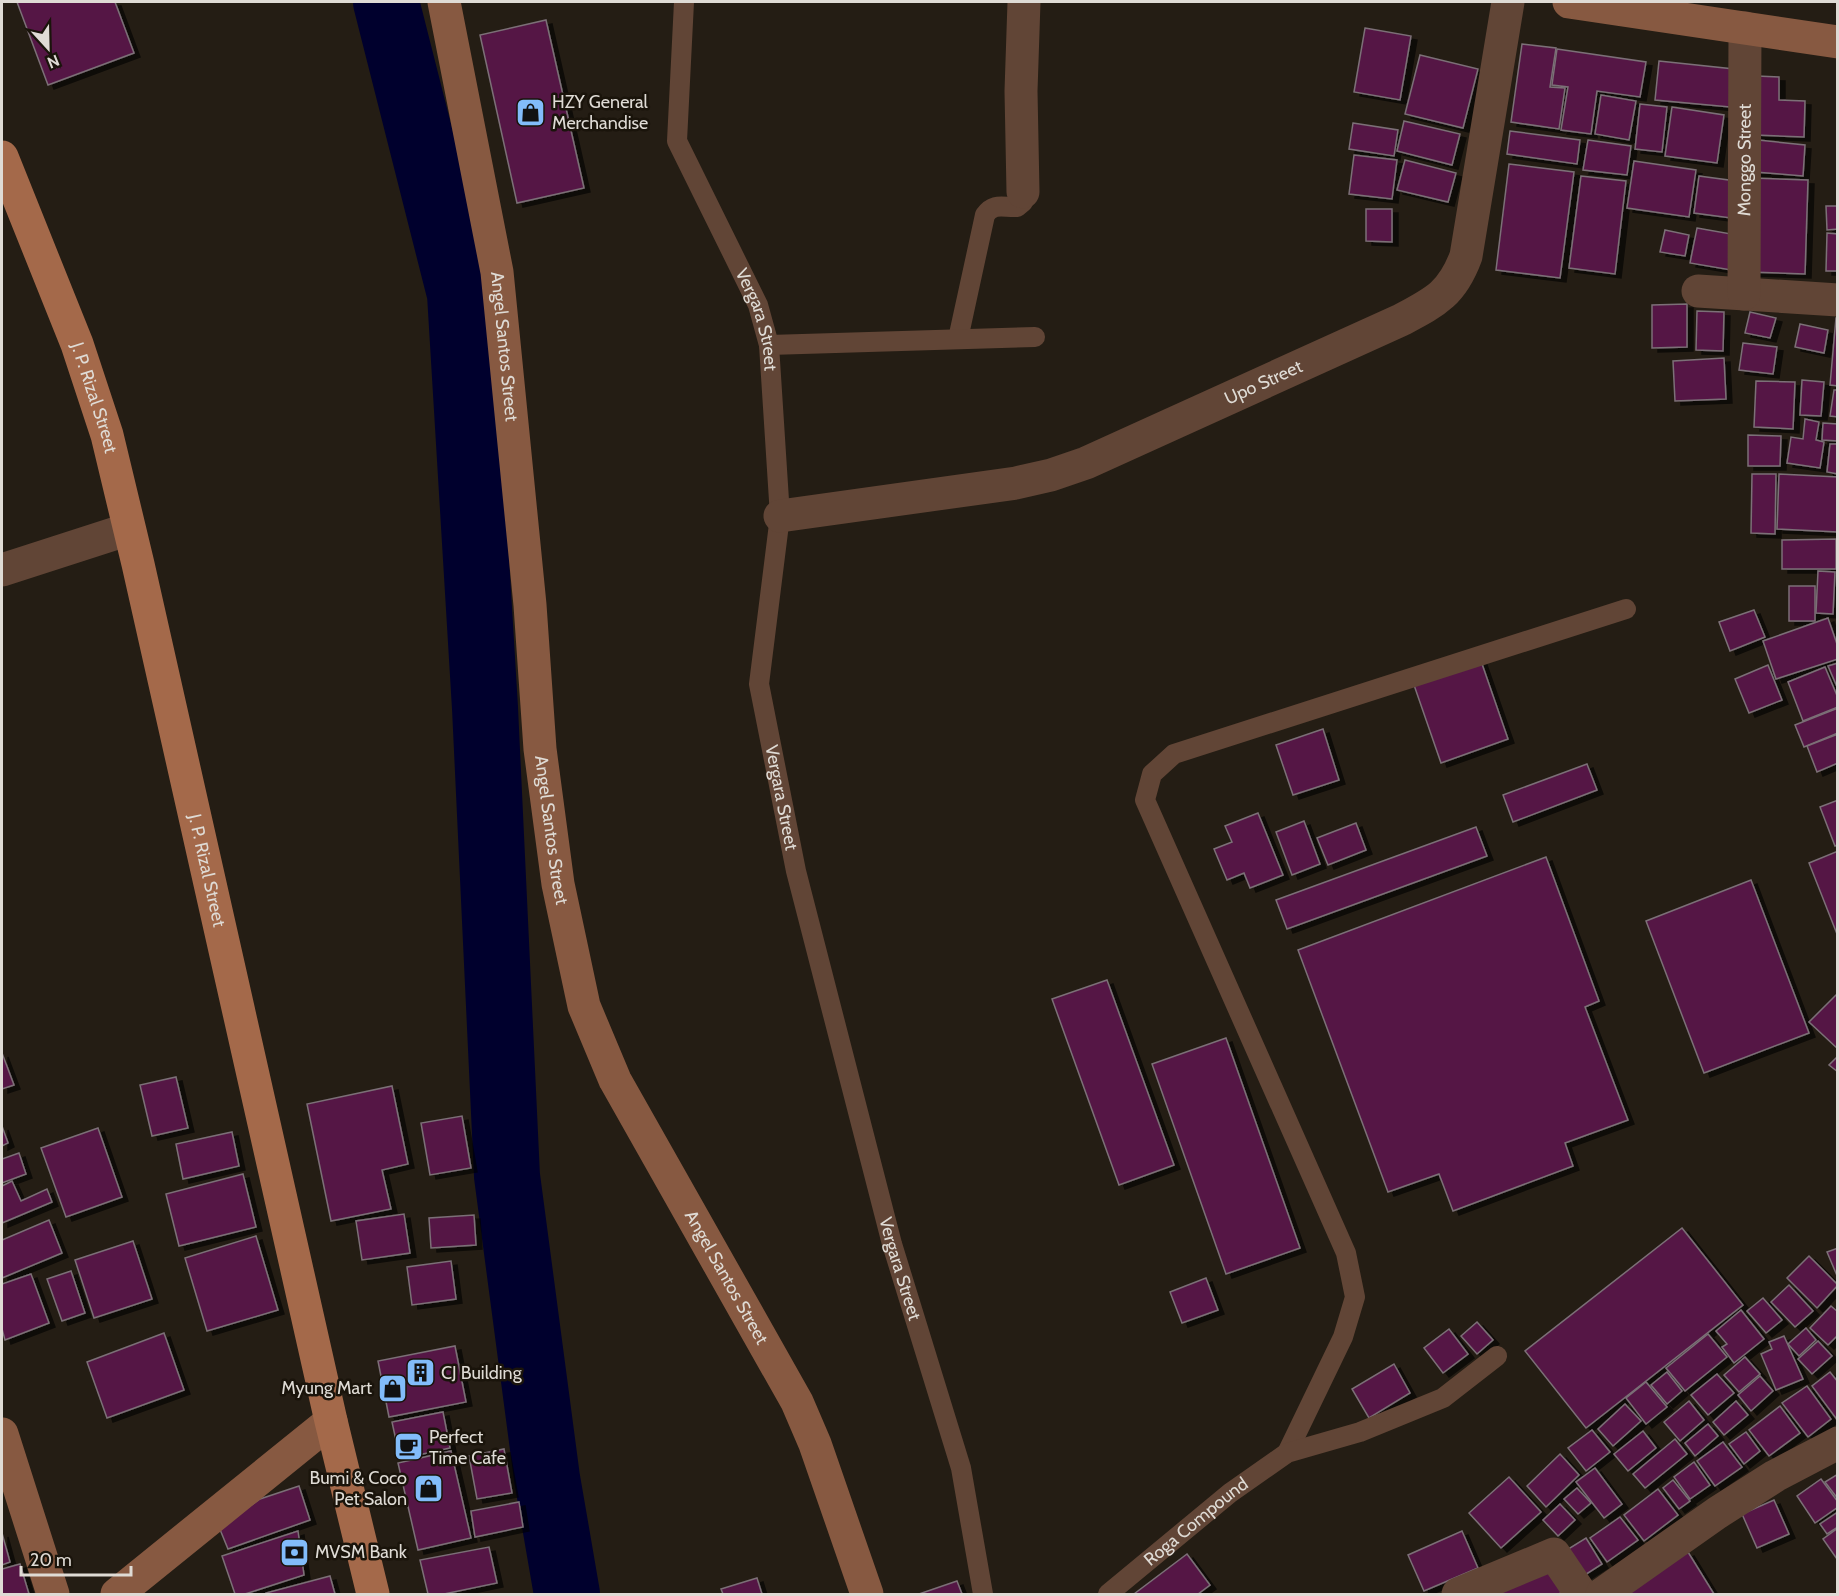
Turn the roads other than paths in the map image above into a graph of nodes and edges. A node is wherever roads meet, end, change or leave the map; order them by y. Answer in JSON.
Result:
{"nodes":[{"id":1,"x":444,"y":2,"type":"edge"},
{"id":2,"x":684,"y":2,"type":"edge"},
{"id":3,"x":1024,"y":2,"type":"edge"},
{"id":4,"x":1508,"y":2,"type":"edge"},
{"id":5,"x":1569,"y":2,"type":"edge"},
{"id":6,"x":1745,"y":28,"type":"junction"},
{"id":7,"x":1838,"y":42,"type":"edge"},
{"id":8,"x":2,"y":157,"type":"edge"},
{"id":9,"x":1023,"y":192,"type":"joint"},
{"id":10,"x":1698,"y":291,"type":"dead end"},
{"id":11,"x":1744,"y":294,"type":"junction"},
{"id":12,"x":1838,"y":300,"type":"edge"},
{"id":13,"x":1035,"y":337,"type":"dead end"},
{"id":14,"x":958,"y":339,"type":"junction"},
{"id":15,"x":769,"y":345,"type":"junction"},
{"id":16,"x":780,"y":516,"type":"junction"},
{"id":17,"x":129,"y":529,"type":"junction"},
{"id":18,"x":2,"y":570,"type":"edge"},
{"id":19,"x":1626,"y":609,"type":"dead end"},
{"id":20,"x":1497,"y":1356,"type":"dead end"},
{"id":21,"x":331,"y":1421,"type":"junction"},
{"id":22,"x":2,"y":1434,"type":"edge"},
{"id":23,"x":1838,"y":1443,"type":"edge"},
{"id":24,"x":1287,"y":1453,"type":"junction"},
{"id":25,"x":53,"y":1594,"type":"edge"},
{"id":26,"x":117,"y":1594,"type":"edge"},
{"id":27,"x":373,"y":1594,"type":"edge"},
{"id":28,"x":867,"y":1594,"type":"edge"},
{"id":29,"x":983,"y":1594,"type":"edge"},
{"id":30,"x":1108,"y":1594,"type":"edge"},
{"id":31,"x":1458,"y":1594,"type":"edge"},
{"id":32,"x":1581,"y":1594,"type":"edge"},
{"id":33,"x":1602,"y":1594,"type":"edge"}],
"edges":[{"from":1,"to":28,"type":"street","name":"Angel Santos Street"},
{"from":2,"to":15,"type":"lane","name":"Vergara Street"},
{"from":3,"to":9,"type":"street"},
{"from":4,"to":16,"type":"street","name":"Upo Street"},
{"from":5,"to":6,"type":"street"},
{"from":6,"to":7,"type":"street"},
{"from":6,"to":11,"type":"street","name":"Monggo Street"},
{"from":8,"to":17,"type":"main road","name":"J. P. Rizal Street"},
{"from":9,"to":14,"type":"lane"},
{"from":10,"to":11,"type":"street"},
{"from":11,"to":12,"type":"street"},
{"from":13,"to":14,"type":"lane"},
{"from":14,"to":15,"type":"lane"},
{"from":15,"to":16,"type":"lane","name":"Vergara Street"},
{"from":16,"to":29,"type":"lane","name":"Vergara Street"},
{"from":17,"to":18,"type":"street"},
{"from":17,"to":21,"type":"main road","name":"J. P. Rizal Street"},
{"from":19,"to":24,"type":"lane"},
{"from":20,"to":24,"type":"lane"},
{"from":21,"to":26,"type":"street"},
{"from":21,"to":27,"type":"main road","name":"J. P. Rizal Street"},
{"from":22,"to":25,"type":"street"},
{"from":23,"to":33,"type":"street"},
{"from":24,"to":30,"type":"lane","name":"Roga Compound"},
{"from":31,"to":32,"type":"street"}]}
